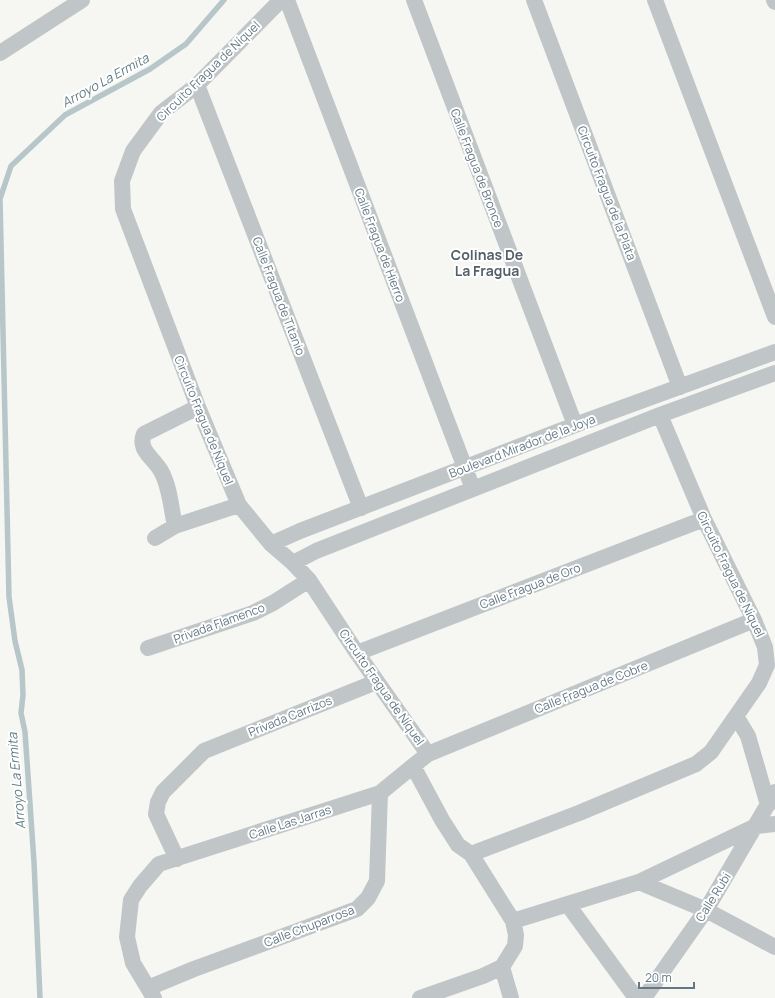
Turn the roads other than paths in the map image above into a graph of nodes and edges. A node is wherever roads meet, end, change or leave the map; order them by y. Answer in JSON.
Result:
{"nodes":[{"id":1,"x":82,"y":0,"type":"edge"},
{"id":2,"x":281,"y":0,"type":"edge"},
{"id":3,"x":287,"y":0,"type":"edge"},
{"id":4,"x":414,"y":0,"type":"edge"},
{"id":5,"x":534,"y":0,"type":"edge"},
{"id":6,"x":655,"y":0,"type":"edge"},
{"id":7,"x":0,"y":53,"type":"edge"},
{"id":8,"x":197,"y":85,"type":"junction"},
{"id":9,"x":775,"y":317,"type":"edge"},
{"id":10,"x":775,"y":352,"type":"edge"},
{"id":11,"x":775,"y":373,"type":"edge"},
{"id":12,"x":680,"y":387,"type":"junction"},
{"id":13,"x":198,"y":407,"type":"junction"},
{"id":14,"x":660,"y":415,"type":"junction"},
{"id":15,"x":575,"y":425,"type":"junction"},
{"id":16,"x":465,"y":468,"type":"junction"},
{"id":17,"x":473,"y":489,"type":"junction"},
{"id":18,"x":239,"y":505,"type":"junction"},
{"id":19,"x":361,"y":508,"type":"junction"},
{"id":20,"x":704,"y":519,"type":"junction"},
{"id":21,"x":175,"y":526,"type":"junction"},
{"id":22,"x":155,"y":538,"type":"dead end"},
{"id":23,"x":272,"y":544,"type":"junction"},
{"id":24,"x":293,"y":563,"type":"junction"},
{"id":25,"x":308,"y":580,"type":"junction"},
{"id":26,"x":754,"y":620,"type":"junction"},
{"id":27,"x":148,"y":648,"type":"dead end"},
{"id":28,"x":357,"y":653,"type":"junction"},
{"id":29,"x":376,"y":682,"type":"junction"},
{"id":30,"x":736,"y":716,"type":"junction"},
{"id":31,"x":428,"y":754,"type":"junction"},
{"id":32,"x":413,"y":766,"type":"junction"},
{"id":33,"x":380,"y":793,"type":"junction"},
{"id":34,"x":771,"y":799,"type":"edge"},
{"id":35,"x":775,"y":824,"type":"edge"},
{"id":36,"x":756,"y":826,"type":"junction"},
{"id":37,"x":471,"y":854,"type":"junction"},
{"id":38,"x":177,"y":859,"type":"junction"},
{"id":39,"x":639,"y":882,"type":"junction"},
{"id":40,"x":568,"y":905,"type":"junction"},
{"id":41,"x":706,"y":910,"type":"junction"},
{"id":42,"x":513,"y":921,"type":"junction"},
{"id":43,"x":775,"y":947,"type":"edge"},
{"id":44,"x":502,"y":967,"type":"junction"},
{"id":45,"x":151,"y":993,"type":"edge"},
{"id":46,"x":420,"y":998,"type":"edge"},
{"id":47,"x":511,"y":998,"type":"edge"},
{"id":48,"x":636,"y":998,"type":"edge"},
{"id":49,"x":644,"y":998,"type":"edge"}],
"edges":[{"from":1,"to":7,"type":"street"},
{"from":2,"to":8,"type":"street","name":"Circuito Fragua de Níquel"},
{"from":3,"to":16,"type":"street","name":"Calle Fragua de Hierro"},
{"from":4,"to":15,"type":"street","name":"Calle Fragua de Bronce"},
{"from":5,"to":12,"type":"street","name":"Circuito Fragua de la Plata"},
{"from":6,"to":9,"type":"street"},
{"from":8,"to":13,"type":"street","name":"Circuito Fragua de Níquel"},
{"from":8,"to":19,"type":"street","name":"Calle Fragua de Titanio"},
{"from":10,"to":12,"type":"street","name":"Boulevard Mirador de la Joya"},
{"from":11,"to":14,"type":"street","name":"Boulevard Mirador de la Joya"},
{"from":12,"to":15,"type":"street","name":"Boulevard Mirador de la Joya"},
{"from":13,"to":18,"type":"street","name":"Circuito Fragua de Níquel"},
{"from":13,"to":21,"type":"street"},
{"from":14,"to":17,"type":"street","name":"Boulevard Mirador de la Joya"},
{"from":14,"to":20,"type":"street","name":"Circuito Fragua de Níquel"},
{"from":15,"to":16,"type":"street","name":"Boulevard Mirador de la Joya"},
{"from":16,"to":17,"type":"street","name":"Calle Fragua de Hierro"},
{"from":16,"to":19,"type":"street","name":"Boulevard Mirador de la Joya"},
{"from":17,"to":24,"type":"street","name":"Boulevard Mirador de la Joya"},
{"from":18,"to":21,"type":"street"},
{"from":18,"to":23,"type":"street","name":"Circuito Fragua de Níquel"},
{"from":19,"to":23,"type":"street","name":"Boulevard Mirador de la Joya"},
{"from":20,"to":26,"type":"street","name":"Circuito Fragua de Níquel"},
{"from":20,"to":28,"type":"street","name":"Calle Fragua de Oro"},
{"from":21,"to":22,"type":"street"},
{"from":23,"to":24,"type":"street","name":"Circuito Fragua de Níquel"},
{"from":24,"to":25,"type":"street","name":"Circuito Fragua de Níquel"},
{"from":25,"to":27,"type":"street","name":"Privada Flamenco"},
{"from":25,"to":28,"type":"street","name":"Circuito Fragua de Níquel"},
{"from":26,"to":30,"type":"street","name":"Circuito Fragua de Níquel"},
{"from":26,"to":31,"type":"street","name":"Calle Fragua de Cobre"},
{"from":28,"to":29,"type":"street","name":"Circuito Fragua de Níquel"},
{"from":29,"to":31,"type":"street","name":"Circuito Fragua de Níquel"},
{"from":29,"to":38,"type":"street","name":"Privada Carrizos"},
{"from":30,"to":34,"type":"street"},
{"from":30,"to":37,"type":"street","name":"Circuito Fragua de Níquel"},
{"from":31,"to":32,"type":"street","name":"Circuito Fragua de Níquel"},
{"from":32,"to":33,"type":"street","name":"Calle Las Jarras"},
{"from":32,"to":37,"type":"street"},
{"from":33,"to":38,"type":"street","name":"Calle Las Jarras"},
{"from":33,"to":45,"type":"street","name":"Calle Chuparrosa"},
{"from":34,"to":36,"type":"street","name":"Calle Rubi"},
{"from":35,"to":36,"type":"street"},
{"from":36,"to":39,"type":"street"},
{"from":36,"to":41,"type":"street","name":"Calle Rubi"},
{"from":37,"to":42,"type":"street"},
{"from":38,"to":45,"type":"street","name":"Calle Las Jarras"},
{"from":39,"to":40,"type":"street"},
{"from":39,"to":41,"type":"street"},
{"from":40,"to":42,"type":"street"},
{"from":40,"to":48,"type":"street"},
{"from":41,"to":43,"type":"street"},
{"from":41,"to":49,"type":"street","name":"Calle Rubi"},
{"from":42,"to":44,"type":"street"},
{"from":44,"to":46,"type":"street"},
{"from":44,"to":47,"type":"street"}]}
